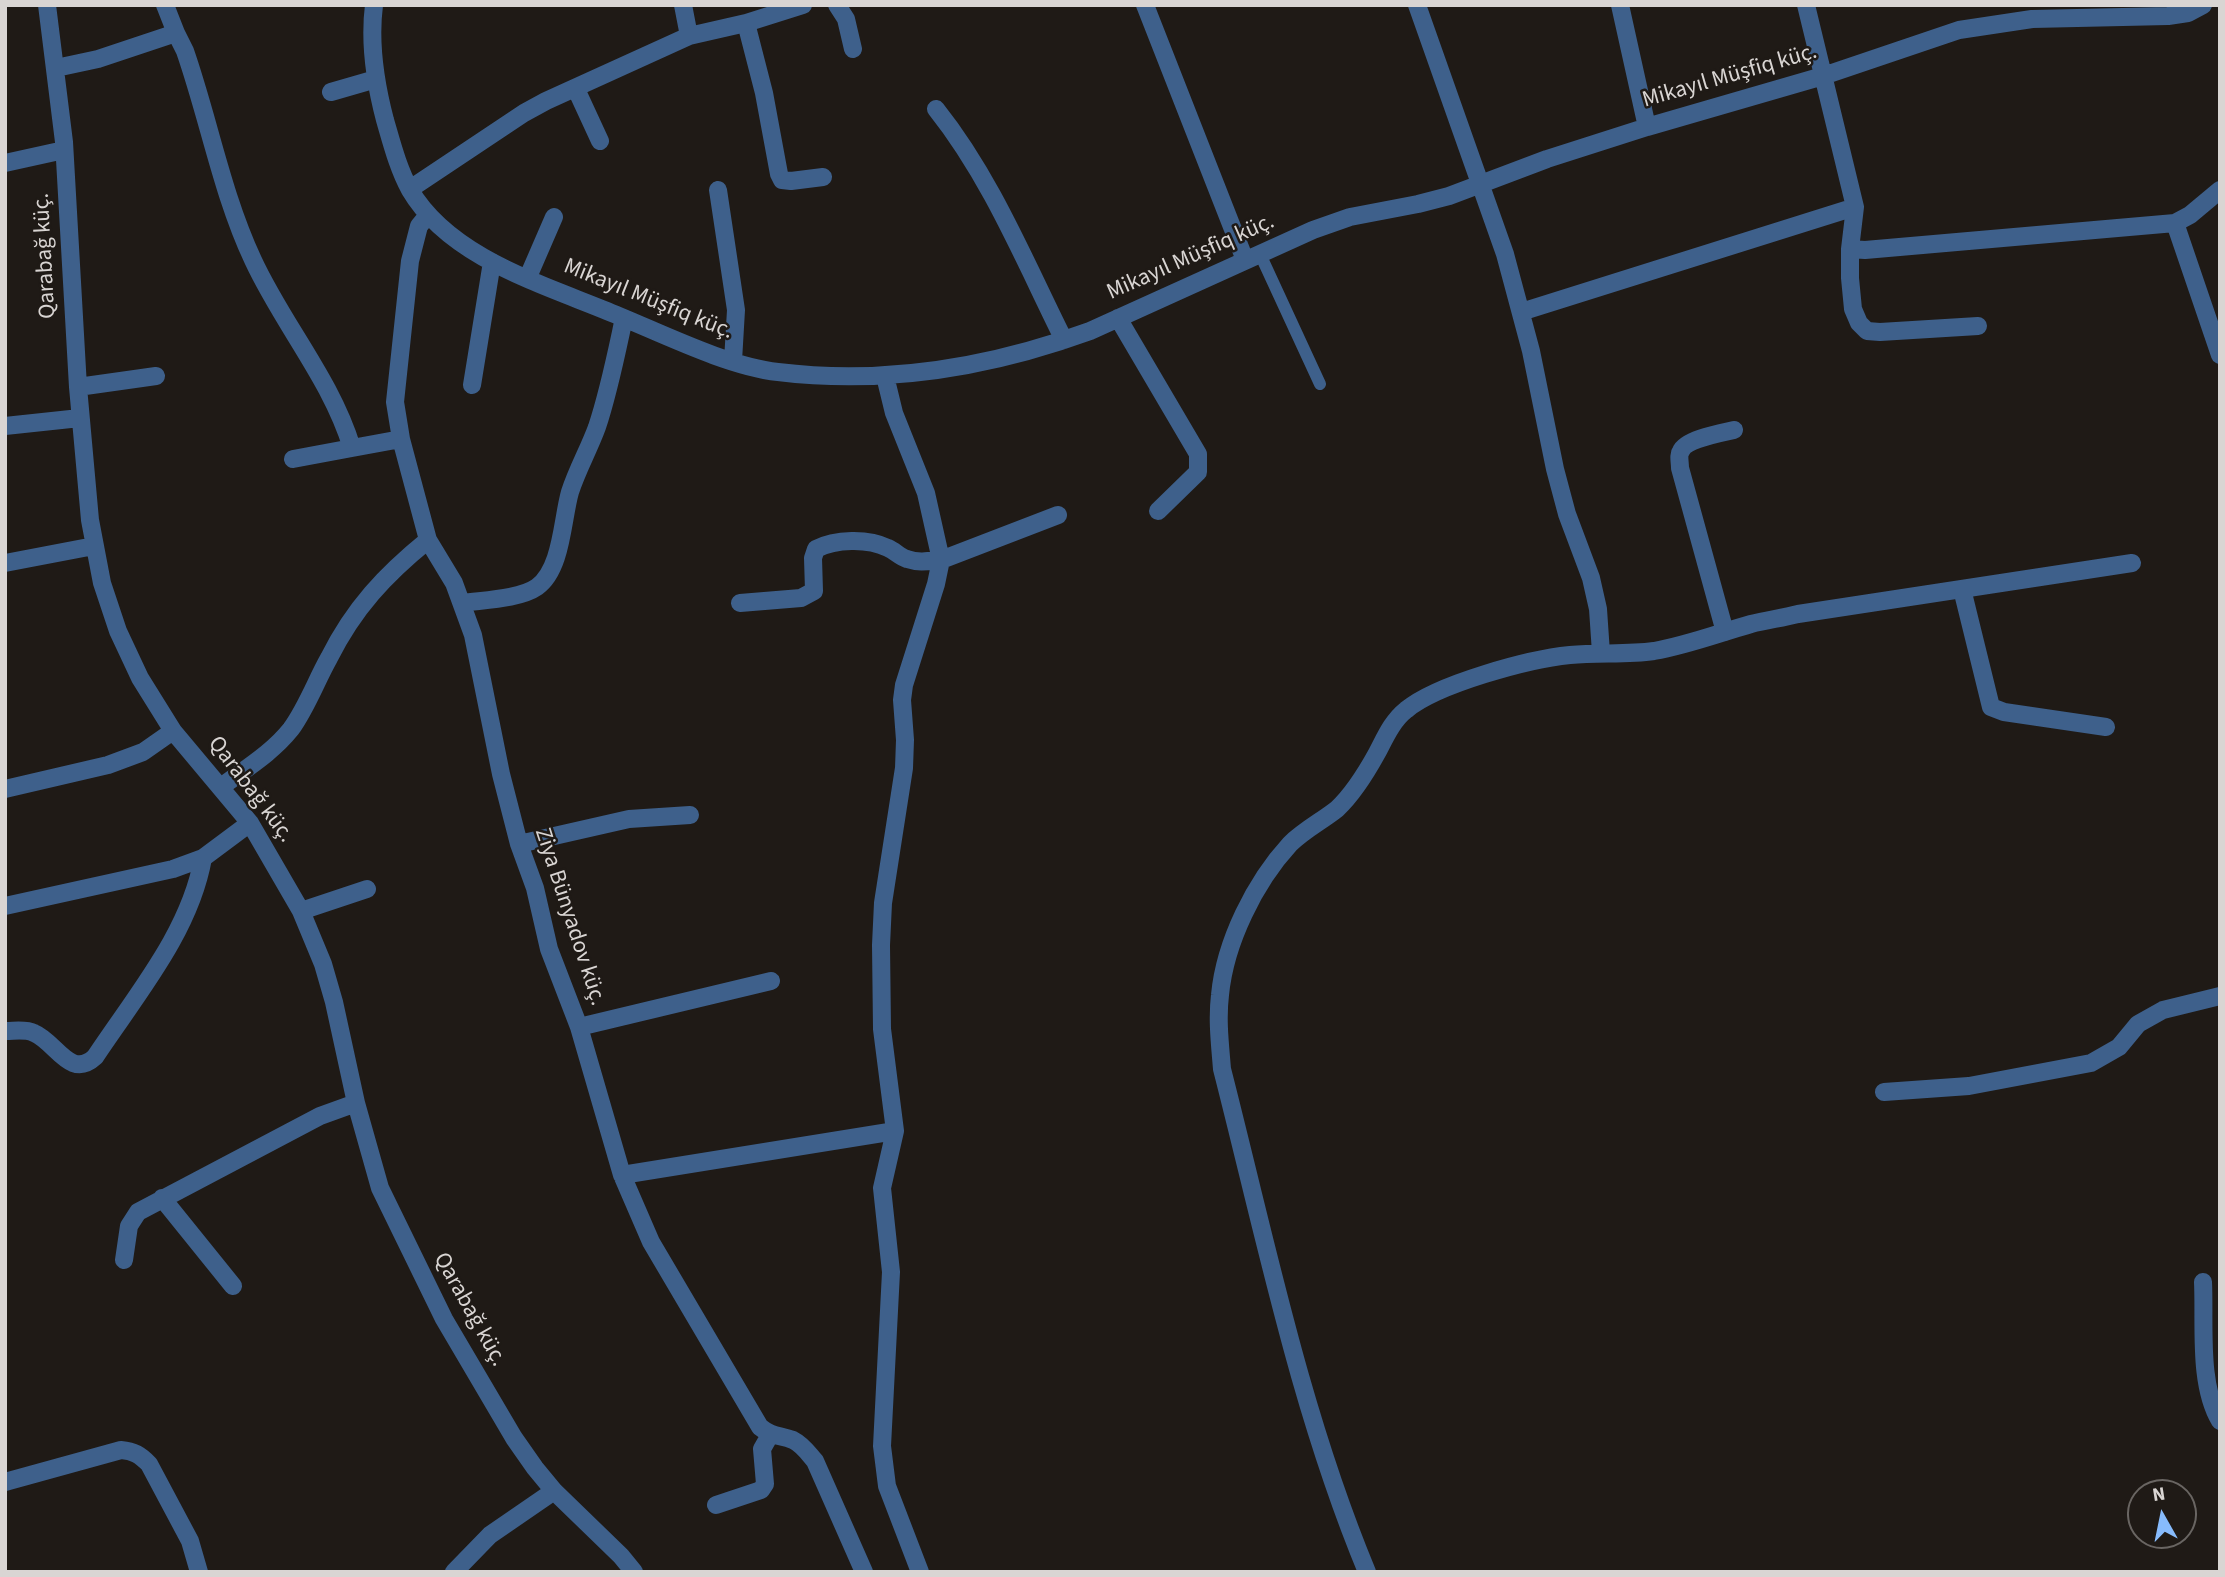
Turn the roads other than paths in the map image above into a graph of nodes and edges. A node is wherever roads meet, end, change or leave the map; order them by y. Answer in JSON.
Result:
{"nodes":[{"id":1,"x":47,"y":5,"type":"edge"},
{"id":2,"x":165,"y":5,"type":"edge"},
{"id":3,"x":373,"y":5,"type":"edge"},
{"id":4,"x":682,"y":5,"type":"edge"},
{"id":5,"x":803,"y":5,"type":"edge"},
{"id":6,"x":837,"y":5,"type":"edge"},
{"id":7,"x":1145,"y":5,"type":"edge"},
{"id":8,"x":1417,"y":5,"type":"edge"},
{"id":9,"x":1620,"y":5,"type":"edge"},
{"id":10,"x":1806,"y":5,"type":"edge"},
{"id":11,"x":2203,"y":5,"type":"edge"},
{"id":12,"x":2031,"y":12,"type":"edge"},
{"id":13,"x":746,"y":23,"type":"junction"},
{"id":14,"x":176,"y":33,"type":"junction"},
{"id":15,"x":690,"y":36,"type":"junction"},
{"id":16,"x":852,"y":49,"type":"dead end"},
{"id":17,"x":56,"y":68,"type":"junction"},
{"id":18,"x":1823,"y":76,"type":"junction"},
{"id":19,"x":376,"y":79,"type":"junction"},
{"id":20,"x":576,"y":89,"type":"junction"},
{"id":21,"x":331,"y":92,"type":"dead end"},
{"id":22,"x":936,"y":109,"type":"dead end"},
{"id":23,"x":1647,"y":127,"type":"junction"},
{"id":24,"x":600,"y":141,"type":"dead end"},
{"id":25,"x":64,"y":150,"type":"junction"},
{"id":26,"x":5,"y":163,"type":"edge"},
{"id":27,"x":823,"y":177,"type":"dead end"},
{"id":28,"x":1481,"y":184,"type":"junction"},
{"id":29,"x":410,"y":189,"type":"junction"},
{"id":30,"x":718,"y":190,"type":"dead end"},
{"id":31,"x":2220,"y":190,"type":"edge"},
{"id":32,"x":1855,"y":207,"type":"junction"},
{"id":33,"x":428,"y":215,"type":"junction"},
{"id":34,"x":554,"y":217,"type":"dead end"},
{"id":35,"x":2175,"y":223,"type":"junction"},
{"id":36,"x":1850,"y":249,"type":"junction"},
{"id":37,"x":1252,"y":257,"type":"junction"},
{"id":38,"x":492,"y":262,"type":"junction"},
{"id":39,"x":528,"y":277,"type":"junction"},
{"id":40,"x":1521,"y":312,"type":"junction"},
{"id":41,"x":624,"y":318,"type":"junction"},
{"id":42,"x":1118,"y":318,"type":"junction"},
{"id":43,"x":1978,"y":326,"type":"dead end"},
{"id":44,"x":1064,"y":340,"type":"junction"},
{"id":45,"x":2220,"y":355,"type":"edge"},
{"id":46,"x":733,"y":362,"type":"junction"},
{"id":47,"x":156,"y":376,"type":"dead end"},
{"id":48,"x":885,"y":376,"type":"junction"},
{"id":49,"x":1320,"y":384,"type":"dead end"},
{"id":50,"x":472,"y":385,"type":"dead end"},
{"id":51,"x":78,"y":387,"type":"junction"},
{"id":52,"x":80,"y":418,"type":"junction"},
{"id":53,"x":5,"y":426,"type":"edge"},
{"id":54,"x":1734,"y":430,"type":"dead end"},
{"id":55,"x":401,"y":439,"type":"junction"},
{"id":56,"x":352,"y":448,"type":"junction"},
{"id":57,"x":293,"y":459,"type":"dead end"},
{"id":58,"x":1158,"y":511,"type":"dead end"},
{"id":59,"x":1058,"y":515,"type":"dead end"},
{"id":60,"x":429,"y":540,"type":"junction"},
{"id":61,"x":94,"y":546,"type":"junction"},
{"id":62,"x":941,"y":560,"type":"junction"},
{"id":63,"x":5,"y":563,"type":"edge"},
{"id":64,"x":2132,"y":563,"type":"dead end"},
{"id":65,"x":1962,"y":589,"type":"junction"},
{"id":66,"x":463,"y":603,"type":"junction"},
{"id":67,"x":740,"y":603,"type":"dead end"},
{"id":68,"x":1725,"y":632,"type":"junction"},
{"id":69,"x":1601,"y":653,"type":"junction"},
{"id":70,"x":2106,"y":727,"type":"dead end"},
{"id":71,"x":173,"y":731,"type":"junction"},
{"id":72,"x":220,"y":787,"type":"junction"},
{"id":73,"x":5,"y":789,"type":"edge"},
{"id":74,"x":690,"y":815,"type":"dead end"},
{"id":75,"x":250,"y":823,"type":"junction"},
{"id":76,"x":519,"y":844,"type":"junction"},
{"id":77,"x":203,"y":858,"type":"junction"},
{"id":78,"x":367,"y":889,"type":"dead end"},
{"id":79,"x":5,"y":906,"type":"edge"},
{"id":80,"x":301,"y":911,"type":"junction"},
{"id":81,"x":771,"y":981,"type":"dead end"},
{"id":82,"x":2220,"y":996,"type":"edge"},
{"id":83,"x":579,"y":1027,"type":"junction"},
{"id":84,"x":6,"y":1031,"type":"edge"},
{"id":85,"x":1884,"y":1092,"type":"dead end"},
{"id":86,"x":356,"y":1102,"type":"junction"},
{"id":87,"x":895,"y":1131,"type":"junction"},
{"id":88,"x":622,"y":1175,"type":"junction"},
{"id":89,"x":162,"y":1198,"type":"junction"},
{"id":90,"x":124,"y":1260,"type":"dead end"},
{"id":91,"x":2203,"y":1282,"type":"dead end"},
{"id":92,"x":233,"y":1286,"type":"dead end"},
{"id":93,"x":2213,"y":1380,"type":"edge"},
{"id":94,"x":2220,"y":1421,"type":"edge"},
{"id":95,"x":770,"y":1435,"type":"junction"},
{"id":96,"x":5,"y":1482,"type":"edge"},
{"id":97,"x":554,"y":1491,"type":"junction"},
{"id":98,"x":716,"y":1505,"type":"dead end"},
{"id":99,"x":199,"y":1572,"type":"edge"},
{"id":100,"x":454,"y":1572,"type":"edge"},
{"id":101,"x":634,"y":1572,"type":"edge"},
{"id":102,"x":864,"y":1572,"type":"edge"},
{"id":103,"x":920,"y":1572,"type":"edge"},
{"id":104,"x":1367,"y":1572,"type":"edge"}],
"edges":[{"from":1,"to":17,"type":"street","name":"Qarabağ küç."},
{"from":2,"to":14,"type":"street"},
{"from":3,"to":19,"type":"street","name":"Mikayıl Müşfiq küç."},
{"from":4,"to":15,"type":"street"},
{"from":5,"to":13,"type":"street"},
{"from":6,"to":16,"type":"street"},
{"from":7,"to":37,"type":"street"},
{"from":8,"to":28,"type":"street"},
{"from":9,"to":23,"type":"street"},
{"from":10,"to":18,"type":"street"},
{"from":11,"to":12,"type":"street","name":"Mikayıl Müşfiq küç."},
{"from":12,"to":18,"type":"street","name":"Mikayıl Müşfiq küç."},
{"from":13,"to":15,"type":"street"},
{"from":13,"to":27,"type":"street"},
{"from":14,"to":17,"type":"street"},
{"from":14,"to":56,"type":"street"},
{"from":15,"to":20,"type":"street"},
{"from":17,"to":25,"type":"street","name":"Qarabağ küç."},
{"from":18,"to":23,"type":"street","name":"Mikayıl Müşfiq küç."},
{"from":18,"to":32,"type":"street"},
{"from":19,"to":21,"type":"street"},
{"from":19,"to":29,"type":"street","name":"Mikayıl Müşfiq küç."},
{"from":20,"to":24,"type":"street"},
{"from":20,"to":29,"type":"street"},
{"from":22,"to":44,"type":"street"},
{"from":23,"to":28,"type":"street","name":"Mikayıl Müşfiq küç."},
{"from":25,"to":26,"type":"street"},
{"from":25,"to":51,"type":"street","name":"Qarabağ küç."},
{"from":28,"to":37,"type":"street","name":"Mikayıl Müşfiq küç."},
{"from":28,"to":40,"type":"street"},
{"from":29,"to":33,"type":"street","name":"Mikayıl Müşfiq küç."},
{"from":30,"to":46,"type":"street"},
{"from":31,"to":35,"type":"street"},
{"from":32,"to":36,"type":"street"},
{"from":32,"to":40,"type":"street"},
{"from":33,"to":38,"type":"street","name":"Mikayıl Müşfiq küç."},
{"from":33,"to":55,"type":"street","name":"Ziya Bünyadov küç."},
{"from":34,"to":39,"type":"street"},
{"from":35,"to":36,"type":"street"},
{"from":35,"to":45,"type":"street"},
{"from":36,"to":43,"type":"street"},
{"from":37,"to":42,"type":"street","name":"Mikayıl Müşfiq küç."},
{"from":37,"to":49,"type":"lane"},
{"from":38,"to":39,"type":"street","name":"Mikayıl Müşfiq küç."},
{"from":38,"to":50,"type":"street"},
{"from":39,"to":41,"type":"street","name":"Mikayıl Müşfiq küç."},
{"from":40,"to":69,"type":"street"},
{"from":41,"to":46,"type":"street","name":"Mikayıl Müşfiq küç."},
{"from":41,"to":66,"type":"street"},
{"from":42,"to":44,"type":"street","name":"Mikayıl Müşfiq küç."},
{"from":42,"to":58,"type":"street"},
{"from":44,"to":48,"type":"street","name":"Mikayıl Müşfiq küç."},
{"from":46,"to":48,"type":"street","name":"Mikayıl Müşfiq küç."},
{"from":47,"to":51,"type":"street"},
{"from":48,"to":62,"type":"street"},
{"from":51,"to":52,"type":"street","name":"Qarabağ küç."},
{"from":52,"to":53,"type":"street"},
{"from":52,"to":61,"type":"street","name":"Qarabağ küç."},
{"from":54,"to":68,"type":"street"},
{"from":55,"to":56,"type":"street"},
{"from":55,"to":60,"type":"street","name":"Ziya Bünyadov küç."},
{"from":56,"to":57,"type":"street"},
{"from":59,"to":62,"type":"street"},
{"from":60,"to":66,"type":"street","name":"Ziya Bünyadov küç."},
{"from":60,"to":72,"type":"street"},
{"from":61,"to":63,"type":"street"},
{"from":61,"to":71,"type":"street","name":"Qarabağ küç."},
{"from":62,"to":67,"type":"street"},
{"from":62,"to":87,"type":"street"},
{"from":64,"to":65,"type":"street"},
{"from":65,"to":68,"type":"street"},
{"from":65,"to":70,"type":"street"},
{"from":66,"to":76,"type":"street","name":"Ziya Bünyadov küç."},
{"from":68,"to":69,"type":"street"},
{"from":69,"to":104,"type":"street"},
{"from":71,"to":72,"type":"street","name":"Qarabağ küç."},
{"from":71,"to":73,"type":"street"},
{"from":72,"to":75,"type":"street","name":"Qarabağ küç."},
{"from":74,"to":76,"type":"street"},
{"from":75,"to":77,"type":"street"},
{"from":75,"to":80,"type":"street","name":"Qarabağ küç."},
{"from":76,"to":83,"type":"street","name":"Ziya Bünyadov küç."},
{"from":77,"to":79,"type":"street"},
{"from":77,"to":84,"type":"street"},
{"from":78,"to":80,"type":"street"},
{"from":80,"to":86,"type":"street","name":"Qarabağ küç."},
{"from":81,"to":83,"type":"street"},
{"from":82,"to":85,"type":"street"},
{"from":83,"to":88,"type":"street","name":"Ziya Bünyadov küç."},
{"from":86,"to":89,"type":"street"},
{"from":86,"to":97,"type":"street","name":"Qarabağ küç."},
{"from":87,"to":88,"type":"street"},
{"from":87,"to":103,"type":"street"},
{"from":88,"to":95,"type":"street","name":"Ziya Bünyadov küç."},
{"from":89,"to":90,"type":"street"},
{"from":89,"to":92,"type":"street"},
{"from":91,"to":93,"type":"street"},
{"from":93,"to":94,"type":"street"},
{"from":95,"to":98,"type":"street"},
{"from":95,"to":102,"type":"street"},
{"from":96,"to":99,"type":"street"},
{"from":97,"to":100,"type":"street"},
{"from":97,"to":101,"type":"street","name":"Qarabağ küç."}]}
